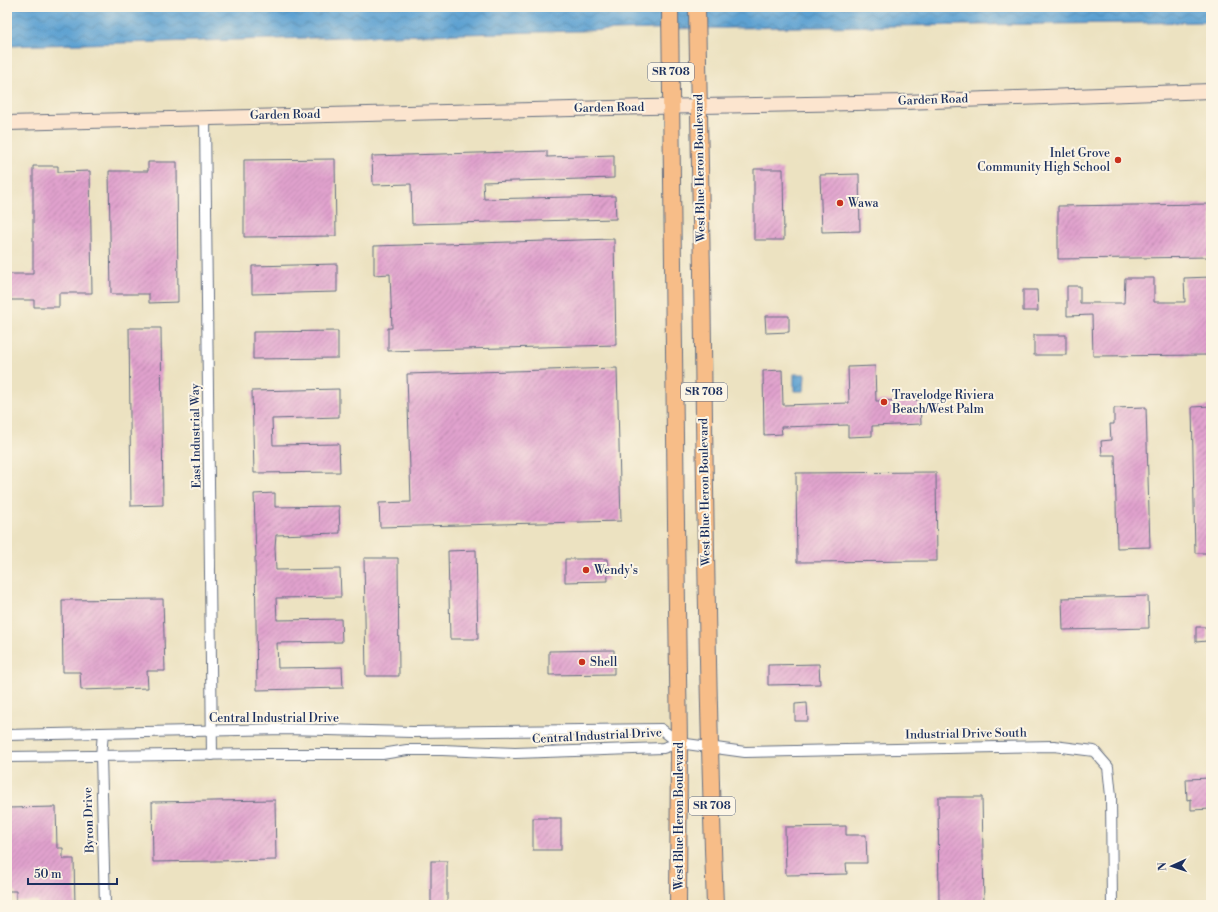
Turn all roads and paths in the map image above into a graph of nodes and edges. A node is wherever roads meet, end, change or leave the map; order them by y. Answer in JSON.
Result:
{"nodes":[{"id":1,"x":670,"y":7,"type":"edge"},
{"id":2,"x":697,"y":7,"type":"edge"},
{"id":3,"x":1211,"y":91,"type":"edge"},
{"id":4,"x":671,"y":106,"type":"junction"},
{"id":5,"x":698,"y":106,"type":"junction"},
{"id":6,"x":205,"y":117,"type":"junction"},
{"id":7,"x":7,"y":123,"type":"edge"},
{"id":8,"x":212,"y":731,"type":"junction"},
{"id":9,"x":103,"y":733,"type":"junction"},
{"id":10,"x":7,"y":735,"type":"edge"},
{"id":11,"x":679,"y":743,"type":"junction"},
{"id":12,"x":710,"y":747,"type":"junction"},
{"id":13,"x":212,"y":755,"type":"junction"},
{"id":14,"x":101,"y":756,"type":"junction"},
{"id":15,"x":7,"y":757,"type":"edge"},
{"id":16,"x":105,"y":905,"type":"edge"},
{"id":17,"x":678,"y":905,"type":"edge"},
{"id":18,"x":715,"y":905,"type":"edge"},
{"id":19,"x":1112,"y":905,"type":"edge"}],
"edges":[{"from":1,"to":4,"type":"main road","name":"West Blue Heron Boulevard","number":"SR 708"},
{"from":2,"to":5,"type":"main road","name":"West Blue Heron Boulevard","number":"SR 708"},
{"from":3,"to":5,"type":"street","name":"Garden Road"},
{"from":4,"to":5,"type":"street","name":"Garden Road"},
{"from":4,"to":6,"type":"street","name":"Garden Road"},
{"from":4,"to":11,"type":"main road","name":"West Blue Heron Boulevard","number":"SR 708"},
{"from":5,"to":12,"type":"main road","name":"West Blue Heron Boulevard","number":"SR 708"},
{"from":6,"to":7,"type":"street","name":"Garden Road"},
{"from":6,"to":8,"type":"street","name":"East Industrial Way"},
{"from":8,"to":9,"type":"street","name":"Central Industrial Drive"},
{"from":8,"to":11,"type":"street","name":"Central Industrial Drive"},
{"from":8,"to":13,"type":"street","name":"East Industrial Way"},
{"from":9,"to":10,"type":"street","name":"Central Industrial Drive"},
{"from":9,"to":14,"type":"street","name":"Byron Drive"},
{"from":11,"to":12,"type":"street","name":"Industrial Drive South"},
{"from":11,"to":13,"type":"street","name":"Central Industrial Drive"},
{"from":11,"to":17,"type":"main road","name":"West Blue Heron Boulevard","number":"SR 708"},
{"from":12,"to":18,"type":"main road","name":"West Blue Heron Boulevard","number":"SR 708"},
{"from":12,"to":19,"type":"street","name":"Industrial Drive South"},
{"from":13,"to":14,"type":"street","name":"Central Industrial Drive"},
{"from":14,"to":15,"type":"street","name":"Central Industrial Drive"},
{"from":14,"to":16,"type":"street","name":"Byron Drive"}]}
